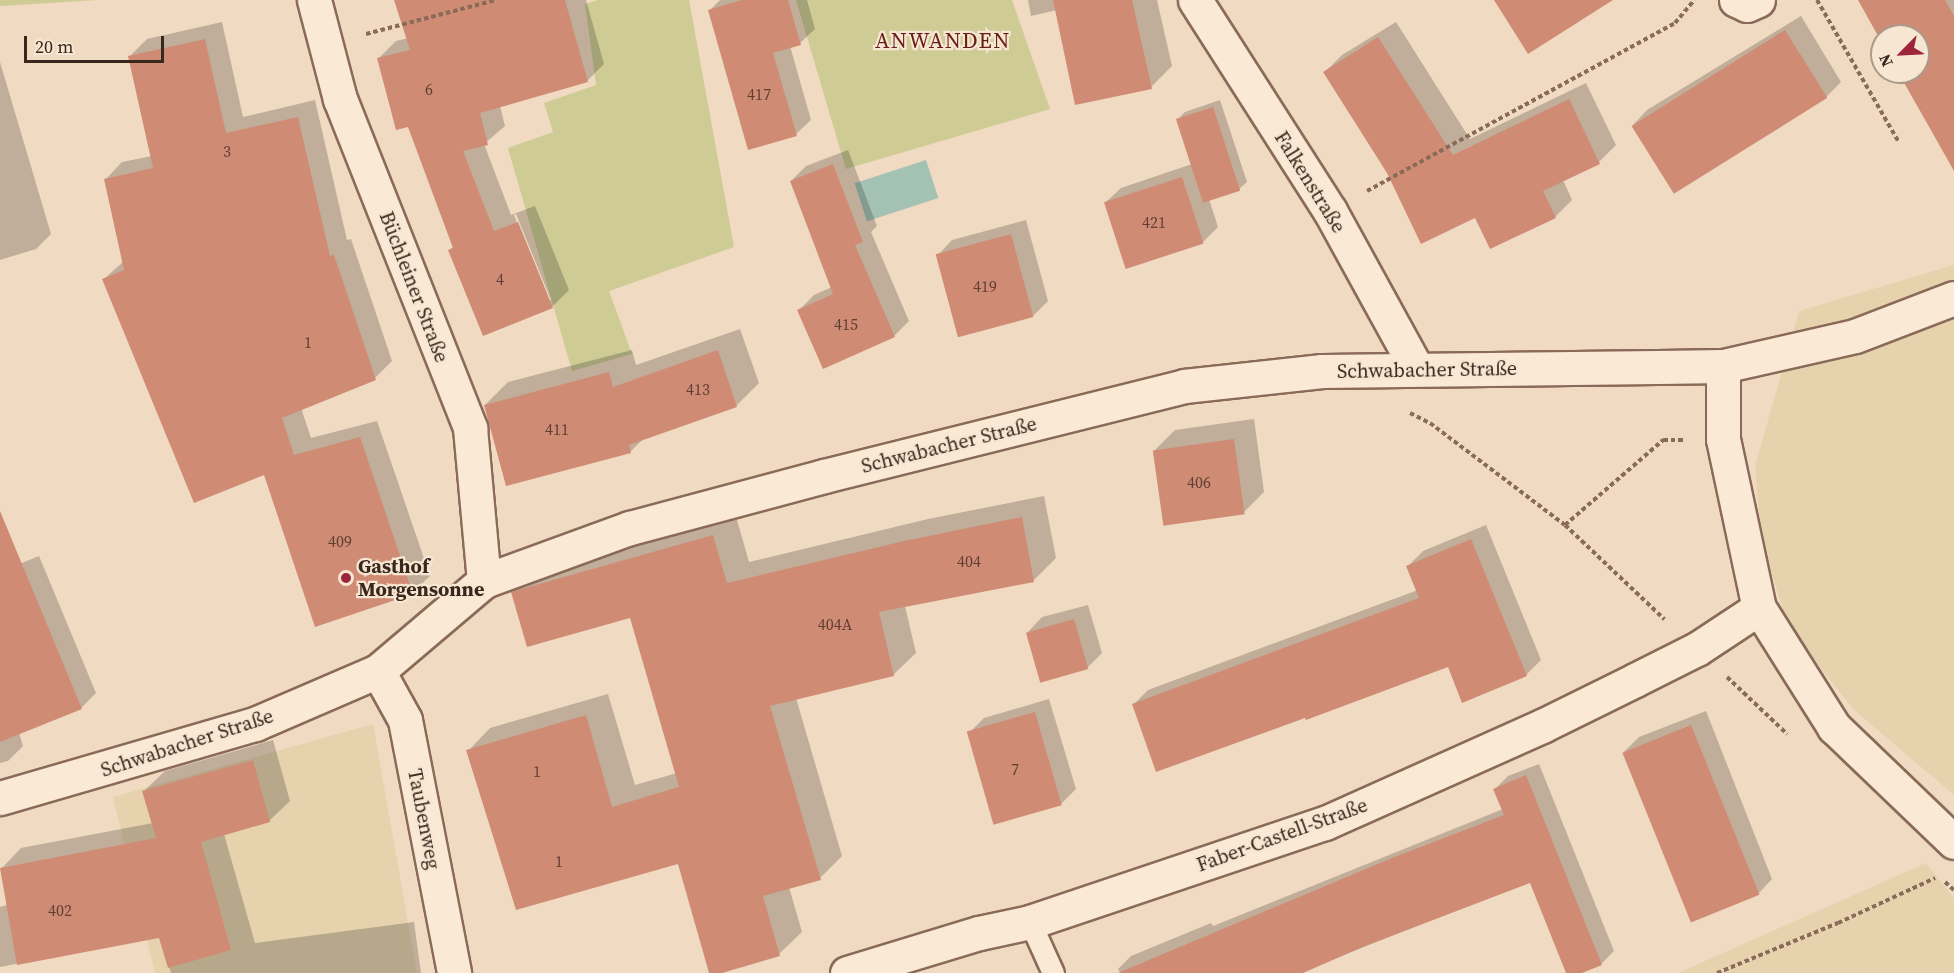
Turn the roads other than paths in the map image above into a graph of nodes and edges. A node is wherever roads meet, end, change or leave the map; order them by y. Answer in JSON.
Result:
{"nodes":[{"id":1,"x":314,"y":0,"type":"edge"},
{"id":2,"x":1195,"y":0,"type":"edge"},
{"id":3,"x":1736,"y":0,"type":"edge"},
{"id":4,"x":1758,"y":0,"type":"edge"},
{"id":5,"x":1954,"y":298,"type":"edge"},
{"id":6,"x":1723,"y":366,"type":"junction"},
{"id":7,"x":1417,"y":369,"type":"junction"},
{"id":8,"x":484,"y":581,"type":"junction"},
{"id":9,"x":1758,"y":608,"type":"junction"},
{"id":10,"x":378,"y":671,"type":"junction"},
{"id":11,"x":0,"y":798,"type":"edge"},
{"id":12,"x":1954,"y":842,"type":"edge"},
{"id":13,"x":1030,"y":922,"type":"junction"},
{"id":14,"x":454,"y":973,"type":"edge"},
{"id":15,"x":847,"y":973,"type":"edge"},
{"id":16,"x":1053,"y":973,"type":"edge"}],
"edges":[{"from":1,"to":8,"type":"street","name":"Büchleiner Straße"},
{"from":2,"to":7,"type":"street","name":"Falkenstraße"},
{"from":3,"to":4,"type":"street"},
{"from":5,"to":6,"type":"street","name":"Schwabacher Straße"},
{"from":6,"to":7,"type":"street","name":"Schwabacher Straße"},
{"from":6,"to":9,"type":"street"},
{"from":7,"to":8,"type":"street","name":"Schwabacher Straße"},
{"from":8,"to":10,"type":"street","name":"Schwabacher Straße"},
{"from":9,"to":12,"type":"street"},
{"from":9,"to":13,"type":"street","name":"Faber-Castell-Straße"},
{"from":10,"to":11,"type":"street","name":"Schwabacher Straße"},
{"from":10,"to":14,"type":"street","name":"Taubenweg"},
{"from":13,"to":15,"type":"street","name":"Faber-Castell-Straße"},
{"from":13,"to":16,"type":"lane"}]}
